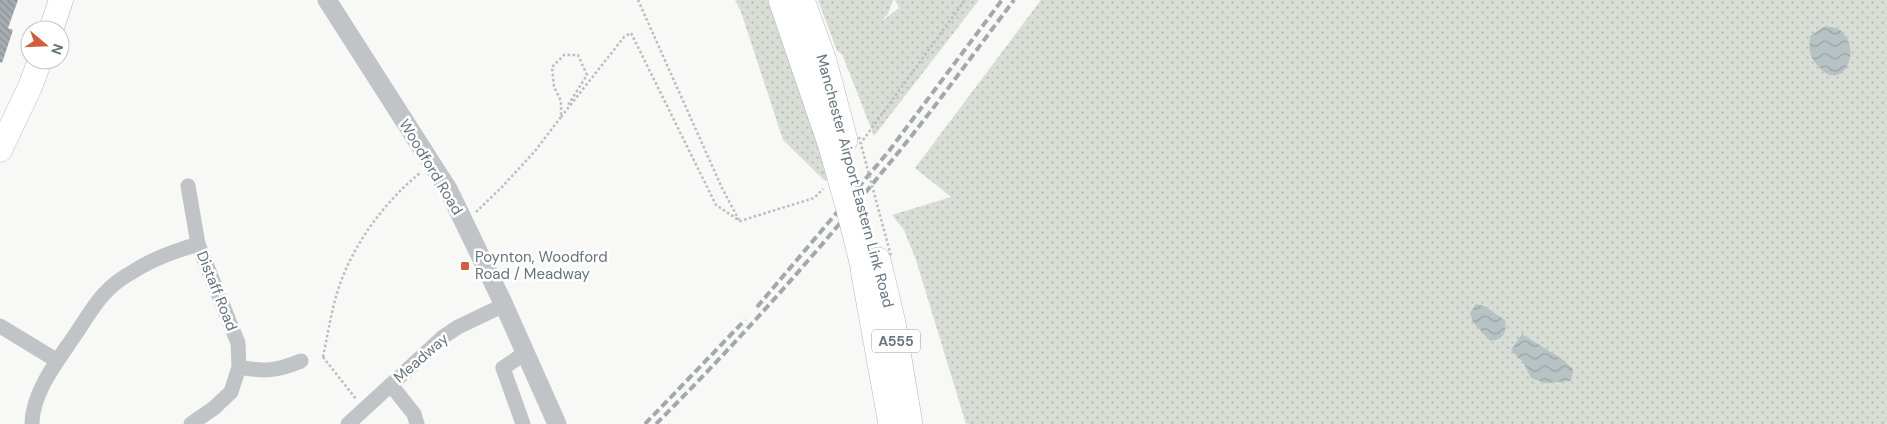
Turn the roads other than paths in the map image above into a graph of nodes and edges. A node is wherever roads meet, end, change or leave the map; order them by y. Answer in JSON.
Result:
{"nodes":[{"id":1,"x":61,"y":0,"type":"edge"},
{"id":2,"x":327,"y":0,"type":"edge"},
{"id":3,"x":781,"y":0,"type":"edge"},
{"id":4,"x":802,"y":0,"type":"edge"},
{"id":5,"x":54,"y":20,"type":"edge"},
{"id":6,"x":35,"y":70,"type":"edge"},
{"id":7,"x":3,"y":137,"type":"edge"},
{"id":8,"x":845,"y":141,"type":"junction"},
{"id":9,"x":188,"y":186,"type":"dead end"},
{"id":10,"x":198,"y":244,"type":"junction"},
{"id":11,"x":877,"y":260,"type":"junction"},
{"id":12,"x":504,"y":305,"type":"junction"},
{"id":13,"x":0,"y":326,"type":"edge"},
{"id":14,"x":525,"y":354,"type":"junction"},
{"id":15,"x":56,"y":360,"type":"junction"},
{"id":16,"x":301,"y":360,"type":"dead end"},
{"id":17,"x":239,"y":367,"type":"junction"},
{"id":18,"x":391,"y":385,"type":"junction"},
{"id":19,"x":32,"y":424,"type":"edge"},
{"id":20,"x":191,"y":424,"type":"edge"},
{"id":21,"x":348,"y":424,"type":"edge"},
{"id":22,"x":417,"y":424,"type":"edge"},
{"id":23,"x":523,"y":424,"type":"edge"},
{"id":24,"x":557,"y":424,"type":"edge"},
{"id":25,"x":891,"y":424,"type":"edge"},
{"id":26,"x":910,"y":424,"type":"edge"}],
"edges":[{"from":1,"to":5,"type":"main road"},
{"from":2,"to":12,"type":"street","name":"Woodford Road"},
{"from":3,"to":8,"type":"highway","name":"Manchester Airport Eastern Link Road","number":"A555"},
{"from":4,"to":8,"type":"highway","name":"Manchester Airport Eastern Link Road","number":"A555"},
{"from":6,"to":7,"type":"main road"},
{"from":8,"to":11,"type":"highway","name":"Manchester Airport Eastern Link Road","number":"A555"},
{"from":9,"to":10,"type":"street"},
{"from":10,"to":15,"type":"street","name":"Distaff Road"},
{"from":10,"to":17,"type":"street","name":"Distaff Road"},
{"from":11,"to":25,"type":"highway","name":"Manchester Airport Eastern Link Road","number":"A555"},
{"from":11,"to":26,"type":"highway","name":"Manchester Airport Eastern Link Road","number":"A555"},
{"from":12,"to":14,"type":"street","name":"Woodford Road"},
{"from":12,"to":18,"type":"street","name":"Meadway"},
{"from":13,"to":15,"type":"street"},
{"from":14,"to":23,"type":"street"},
{"from":14,"to":24,"type":"street","name":"Woodford Road"},
{"from":15,"to":19,"type":"street","name":"Distaff Road"},
{"from":16,"to":17,"type":"street"},
{"from":17,"to":20,"type":"street","name":"Distaff Road"},
{"from":18,"to":21,"type":"street","name":"Meadway"},
{"from":18,"to":22,"type":"street"}]}
